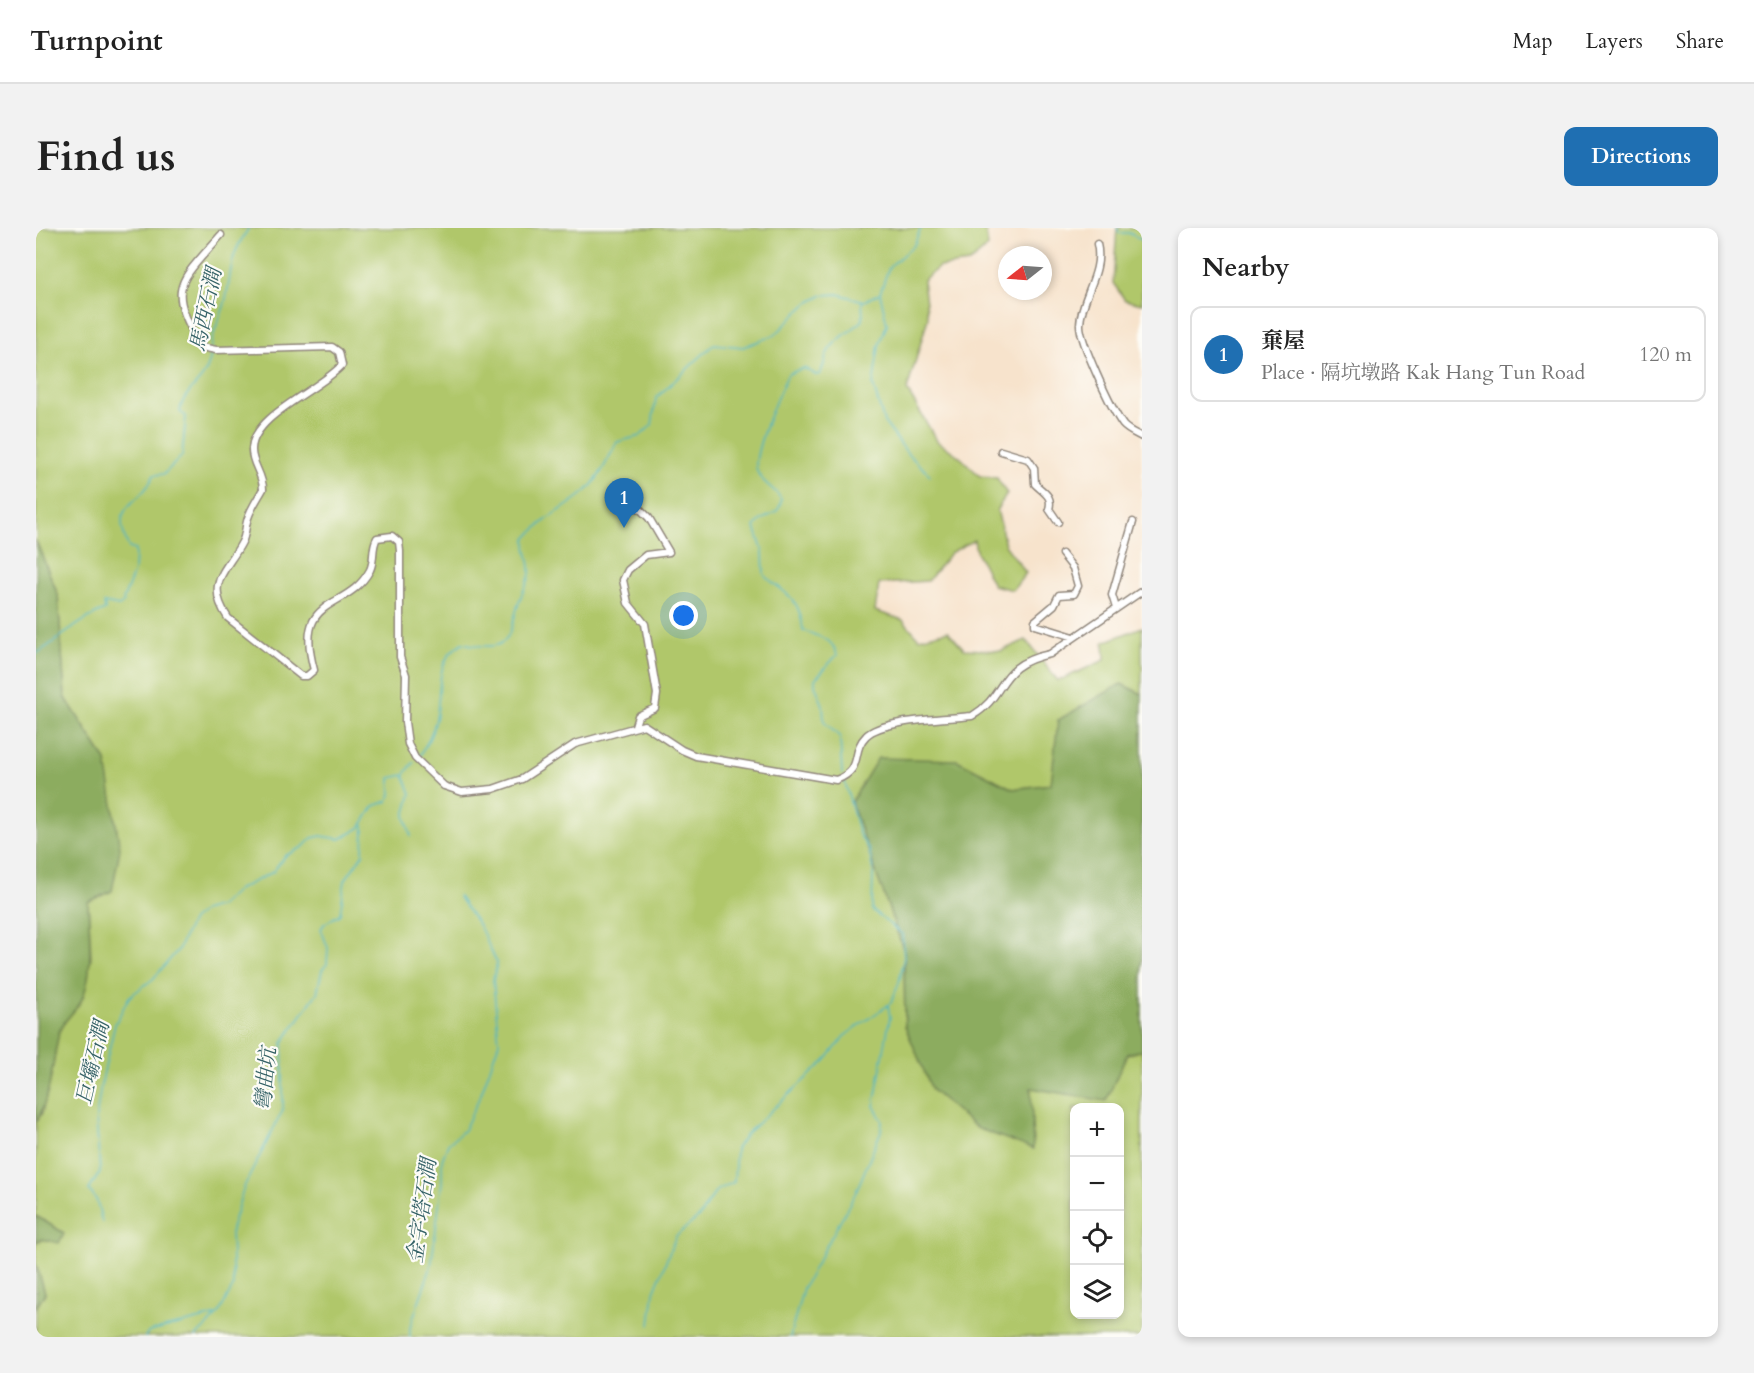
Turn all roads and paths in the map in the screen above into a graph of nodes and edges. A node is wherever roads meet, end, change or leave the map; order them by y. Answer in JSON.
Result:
{"nodes":[{"id":1,"x":220,"y":234,"type":"dead end"},
{"id":2,"x":1097,"y":244,"type":"dead end"},
{"id":3,"x":1142,"y":437,"type":"edge"},
{"id":4,"x":1001,"y":451,"type":"dead end"},
{"id":5,"x":629,"y":498,"type":"dead end"},
{"id":6,"x":1058,"y":522,"type":"dead end"},
{"id":7,"x":1133,"y":522,"type":"dead end"},
{"id":8,"x":1062,"y":554,"type":"dead end"},
{"id":9,"x":1142,"y":591,"type":"edge"},
{"id":10,"x":1116,"y":608,"type":"junction"},
{"id":11,"x":1074,"y":638,"type":"junction"},
{"id":12,"x":635,"y":726,"type":"junction"}],
"edges":[{"from":1,"to":12,"type":"street"},
{"from":2,"to":3,"type":"street"},
{"from":4,"to":6,"type":"street"},
{"from":5,"to":12,"type":"street"},
{"from":7,"to":10,"type":"street"},
{"from":8,"to":11,"type":"street"},
{"from":9,"to":10,"type":"street"},
{"from":10,"to":11,"type":"street"},
{"from":11,"to":12,"type":"street"}]}
